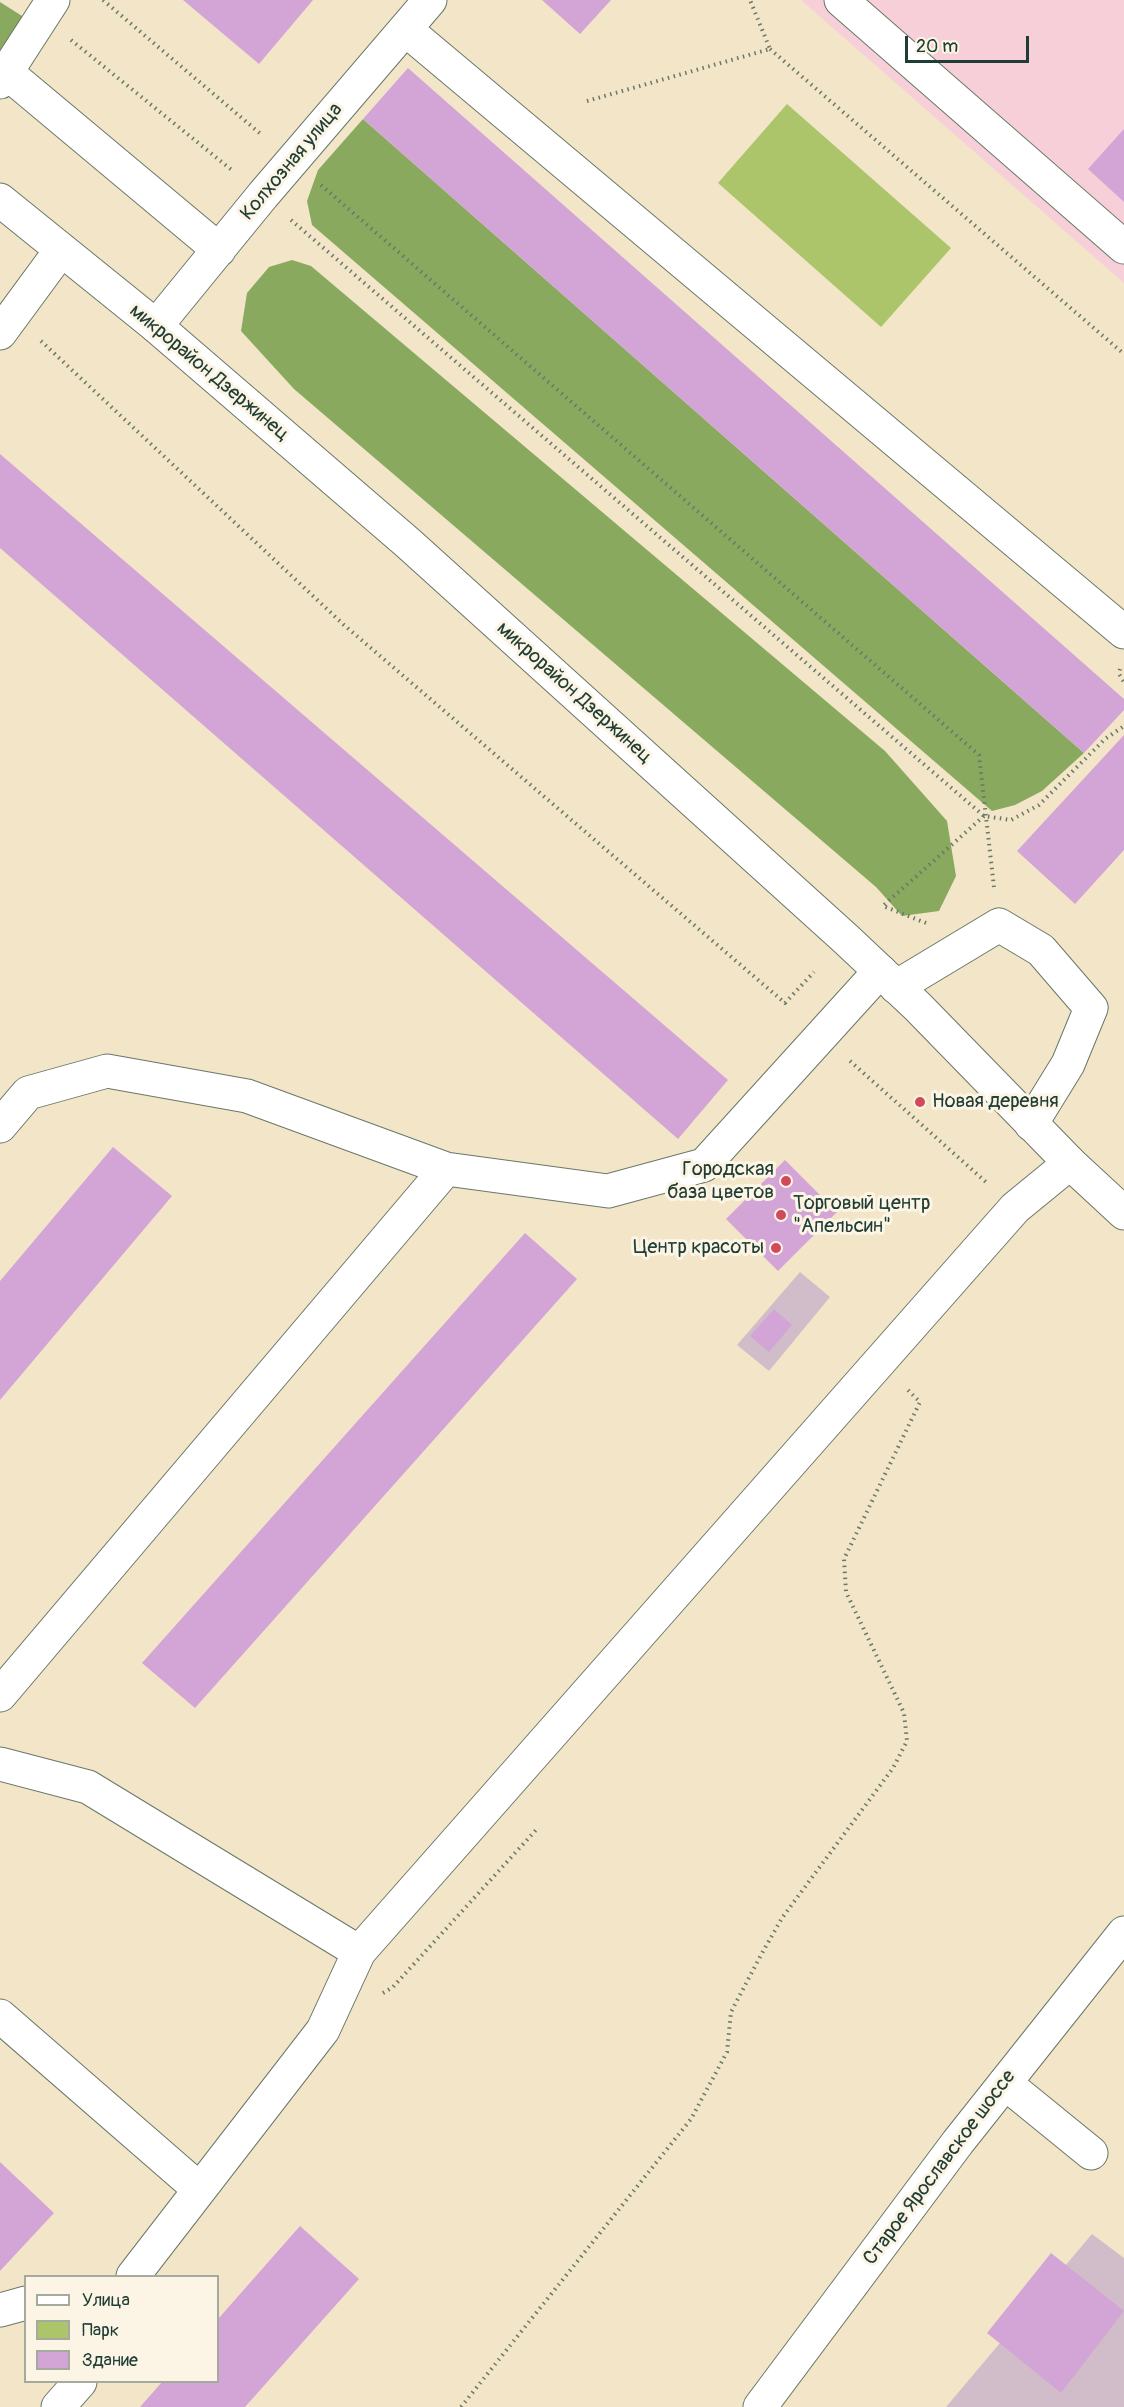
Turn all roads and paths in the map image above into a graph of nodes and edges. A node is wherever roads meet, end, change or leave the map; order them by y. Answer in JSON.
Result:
{"nodes":[{"id":1,"x":103,"y":0,"type":"edge"},
{"id":2,"x":430,"y":0,"type":"edge"},
{"id":3,"x":750,"y":0,"type":"edge"},
{"id":4,"x":841,"y":0,"type":"edge"},
{"id":5,"x":48,"y":8,"type":"edge"},
{"id":6,"x":405,"y":29,"type":"junction"},
{"id":7,"x":770,"y":49,"type":"junction"},
{"id":8,"x":3,"y":77,"type":"edge"},
{"id":9,"x":587,"y":101,"type":"dead end"},
{"id":10,"x":292,"y":161,"type":"junction"},
{"id":11,"x":263,"y":195,"type":"junction"},
{"id":12,"x":0,"y":200,"type":"edge"},
{"id":13,"x":1124,"y":247,"type":"edge"},
{"id":14,"x":61,"y":250,"type":"junction"},
{"id":15,"x":219,"y":250,"type":"junction"},
{"id":16,"x":7,"y":325,"type":"edge"},
{"id":17,"x":156,"y":326,"type":"junction"},
{"id":18,"x":1124,"y":354,"type":"edge"},
{"id":19,"x":1124,"y":632,"type":"edge"},
{"id":20,"x":1124,"y":726,"type":"edge"},
{"id":21,"x":984,"y":816,"type":"junction"},
{"id":22,"x":883,"y":906,"type":"dead end"},
{"id":23,"x":999,"y":925,"type":"junction"},
{"id":24,"x":814,"y":972,"type":"dead end"},
{"id":25,"x":888,"y":979,"type":"junction"},
{"id":26,"x":785,"y":1003,"type":"junction"},
{"id":27,"x":822,"y":1036,"type":"junction"},
{"id":28,"x":1031,"y":1124,"type":"junction"},
{"id":29,"x":0,"y":1126,"type":"edge"},
{"id":30,"x":1070,"y":1163,"type":"junction"},
{"id":31,"x":446,"y":1169,"type":"junction"},
{"id":32,"x":1015,"y":1208,"type":"junction"},
{"id":33,"x":1124,"y":1213,"type":"edge"},
{"id":34,"x":880,"y":1360,"type":"junction"},
{"id":35,"x":0,"y":1695,"type":"edge"},
{"id":36,"x":0,"y":1764,"type":"edge"},
{"id":37,"x":536,"y":1830,"type":"dead end"},
{"id":38,"x":1124,"y":1933,"type":"edge"},
{"id":39,"x":359,"y":1952,"type":"junction"},
{"id":40,"x":373,"y":1999,"type":"dead end"},
{"id":41,"x":0,"y":2016,"type":"edge"},
{"id":42,"x":1005,"y":2083,"type":"junction"},
{"id":43,"x":1090,"y":2153,"type":"dead end"},
{"id":44,"x":199,"y":2189,"type":"junction"},
{"id":45,"x":128,"y":2275,"type":"edge"},
{"id":46,"x":24,"y":2304,"type":"edge"},
{"id":47,"x":0,"y":2310,"type":"edge"},
{"id":48,"x":79,"y":2383,"type":"edge"},
{"id":49,"x":58,"y":2407,"type":"edge"},
{"id":50,"x":461,"y":2407,"type":"edge"},
{"id":51,"x":760,"y":2407,"type":"edge"}],
"edges":[{"from":1,"to":10,"type":"path"},
{"from":2,"to":6,"type":"main road","name":"Колхозная улица"},
{"from":3,"to":7,"type":"path"},
{"from":4,"to":13,"type":"main road"},
{"from":5,"to":8,"type":"main road"},
{"from":5,"to":11,"type":"path"},
{"from":6,"to":10,"type":"main road","name":"Колхозная улица"},
{"from":6,"to":19,"type":"main road"},
{"from":7,"to":9,"type":"path"},
{"from":7,"to":18,"type":"path"},
{"from":8,"to":15,"type":"main road"},
{"from":10,"to":11,"type":"main road","name":"Колхозная улица"},
{"from":10,"to":21,"type":"path"},
{"from":11,"to":15,"type":"main road","name":"Колхозная улица"},
{"from":11,"to":21,"type":"path"},
{"from":12,"to":14,"type":"main road","name":"микрорайон Дзержинец"},
{"from":14,"to":16,"type":"main road"},
{"from":14,"to":17,"type":"main road","name":"микрорайон Дзержинец"},
{"from":15,"to":17,"type":"main road","name":"Колхозная улица"},
{"from":16,"to":26,"type":"path"},
{"from":17,"to":25,"type":"main road","name":"микрорайон Дзержинец"},
{"from":20,"to":21,"type":"path"},
{"from":21,"to":22,"type":"path"},
{"from":21,"to":23,"type":"path"},
{"from":23,"to":25,"type":"main road"},
{"from":23,"to":28,"type":"main road"},
{"from":24,"to":26,"type":"path"},
{"from":25,"to":27,"type":"main road"},
{"from":25,"to":28,"type":"main road","name":"микрорайон Дзержинец"},
{"from":26,"to":27,"type":"path"},
{"from":27,"to":31,"type":"main road"},
{"from":27,"to":32,"type":"path"},
{"from":28,"to":30,"type":"main road","name":"микрорайон Дзержинец"},
{"from":29,"to":31,"type":"main road"},
{"from":30,"to":32,"type":"main road"},
{"from":30,"to":33,"type":"main road","name":"микрорайон Дзержинец"},
{"from":31,"to":35,"type":"main road"},
{"from":32,"to":34,"type":"main road"},
{"from":34,"to":39,"type":"main road"},
{"from":34,"to":50,"type":"path"},
{"from":36,"to":39,"type":"main road"},
{"from":37,"to":40,"type":"path"},
{"from":38,"to":42,"type":"main road","name":"Старое Ярославское шоссе"},
{"from":39,"to":44,"type":"main road"},
{"from":41,"to":44,"type":"main road"},
{"from":42,"to":43,"type":"main road"},
{"from":42,"to":51,"type":"main road","name":"Старое Ярославское шоссе"},
{"from":44,"to":45,"type":"main road"},
{"from":46,"to":47,"type":"main road"},
{"from":48,"to":49,"type":"main road"}]}
